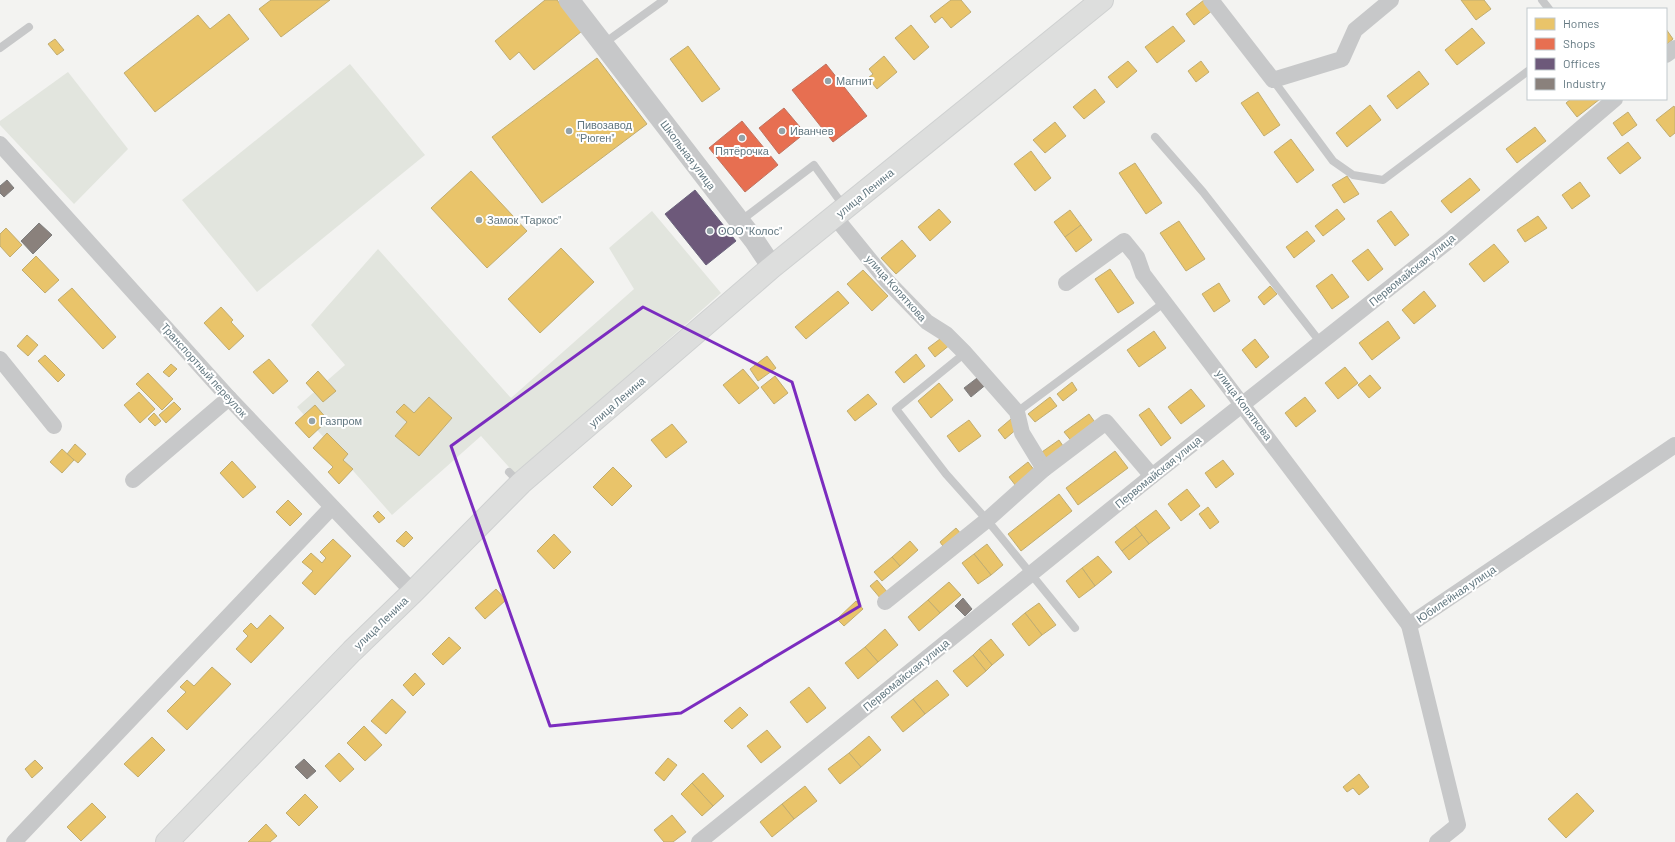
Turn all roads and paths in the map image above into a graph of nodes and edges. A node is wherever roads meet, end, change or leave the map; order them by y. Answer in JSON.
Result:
{"nodes":[{"id":1,"x":569,"y":0,"type":"edge"},
{"id":2,"x":664,"y":0,"type":"edge"},
{"id":3,"x":1102,"y":0,"type":"edge"},
{"id":4,"x":1211,"y":0,"type":"edge"},
{"id":5,"x":1391,"y":0,"type":"edge"},
{"id":6,"x":1542,"y":0,"type":"edge"},
{"id":7,"x":1548,"y":8,"type":"edge"},
{"id":8,"x":29,"y":27,"type":"dead end"},
{"id":9,"x":603,"y":44,"type":"junction"},
{"id":10,"x":0,"y":48,"type":"edge"},
{"id":11,"x":1675,"y":48,"type":"edge"},
{"id":12,"x":1667,"y":54,"type":"edge"},
{"id":13,"x":1527,"y":71,"type":"edge"},
{"id":14,"x":1273,"y":80,"type":"junction"},
{"id":15,"x":1614,"y":100,"type":"edge"},
{"id":16,"x":1155,"y":137,"type":"dead end"},
{"id":17,"x":0,"y":144,"type":"edge"},
{"id":18,"x":840,"y":213,"type":"junction"},
{"id":19,"x":739,"y":222,"type":"junction"},
{"id":20,"x":772,"y":267,"type":"junction"},
{"id":21,"x":1066,"y":283,"type":"dead end"},
{"id":22,"x":1165,"y":302,"type":"junction"},
{"id":23,"x":1321,"y":343,"type":"junction"},
{"id":24,"x":965,"y":353,"type":"junction"},
{"id":25,"x":0,"y":359,"type":"edge"},
{"id":26,"x":229,"y":398,"type":"junction"},
{"id":27,"x":1243,"y":404,"type":"junction"},
{"id":28,"x":1017,"y":412,"type":"junction"},
{"id":29,"x":54,"y":426,"type":"dead end"},
{"id":30,"x":1675,"y":445,"type":"edge"},
{"id":31,"x":1044,"y":469,"type":"junction"},
{"id":32,"x":1152,"y":476,"type":"junction"},
{"id":33,"x":133,"y":480,"type":"dead end"},
{"id":34,"x":332,"y":507,"type":"junction"},
{"id":35,"x":987,"y":520,"type":"junction"},
{"id":36,"x":1032,"y":574,"type":"junction"},
{"id":37,"x":413,"y":592,"type":"junction"},
{"id":38,"x":885,"y":602,"type":"dead end"},
{"id":39,"x":1409,"y":625,"type":"junction"},
{"id":40,"x":1075,"y":628,"type":"dead end"},
{"id":41,"x":14,"y":842,"type":"edge"},
{"id":42,"x":167,"y":842,"type":"edge"},
{"id":43,"x":699,"y":842,"type":"edge"},
{"id":44,"x":1437,"y":842,"type":"edge"}],
"edges":[{"from":1,"to":9,"type":"street","name":"Школьная улица"},
{"from":2,"to":9,"type":"lane"},
{"from":3,"to":18,"type":"main road","name":"улица Ленина"},
{"from":4,"to":14,"type":"street"},
{"from":5,"to":14,"type":"street"},
{"from":6,"to":7,"type":"lane"},
{"from":8,"to":10,"type":"lane"},
{"from":9,"to":19,"type":"street","name":"Школьная улица"},
{"from":11,"to":12,"type":"street"},
{"from":13,"to":14,"type":"lane"},
{"from":15,"to":23,"type":"street","name":"Первомайская улица"},
{"from":16,"to":23,"type":"lane"},
{"from":17,"to":26,"type":"street","name":"Транспортный переулок"},
{"from":18,"to":19,"type":"lane"},
{"from":18,"to":20,"type":"main road","name":"улица Ленина"},
{"from":18,"to":24,"type":"street","name":"улица Копяткова"},
{"from":19,"to":20,"type":"street","name":"Школьная улица"},
{"from":20,"to":37,"type":"main road","name":"улица Ленина"},
{"from":21,"to":22,"type":"street","name":"улица Копяткова"},
{"from":22,"to":27,"type":"street","name":"улица Копяткова"},
{"from":22,"to":28,"type":"lane"},
{"from":23,"to":27,"type":"street","name":"Первомайская улица"},
{"from":24,"to":28,"type":"street","name":"улица Копяткова"},
{"from":24,"to":35,"type":"lane"},
{"from":25,"to":29,"type":"street"},
{"from":26,"to":33,"type":"street"},
{"from":26,"to":34,"type":"street","name":"Транспортный переулок"},
{"from":27,"to":32,"type":"street","name":"Первомайская улица"},
{"from":27,"to":39,"type":"street","name":"улица Копяткова"},
{"from":28,"to":31,"type":"street","name":"улица Копяткова"},
{"from":30,"to":39,"type":"street","name":"Юбилейная улица"},
{"from":31,"to":32,"type":"street"},
{"from":31,"to":35,"type":"street"},
{"from":32,"to":36,"type":"street","name":"Первомайская улица"},
{"from":34,"to":37,"type":"street","name":"Транспортный переулок"},
{"from":34,"to":41,"type":"street"},
{"from":35,"to":36,"type":"lane"},
{"from":35,"to":38,"type":"street"},
{"from":36,"to":40,"type":"lane"},
{"from":36,"to":43,"type":"street","name":"Первомайская улица"},
{"from":37,"to":42,"type":"main road","name":"улица Ленина"},
{"from":39,"to":44,"type":"street","name":"Юбилейная улица"}]}
